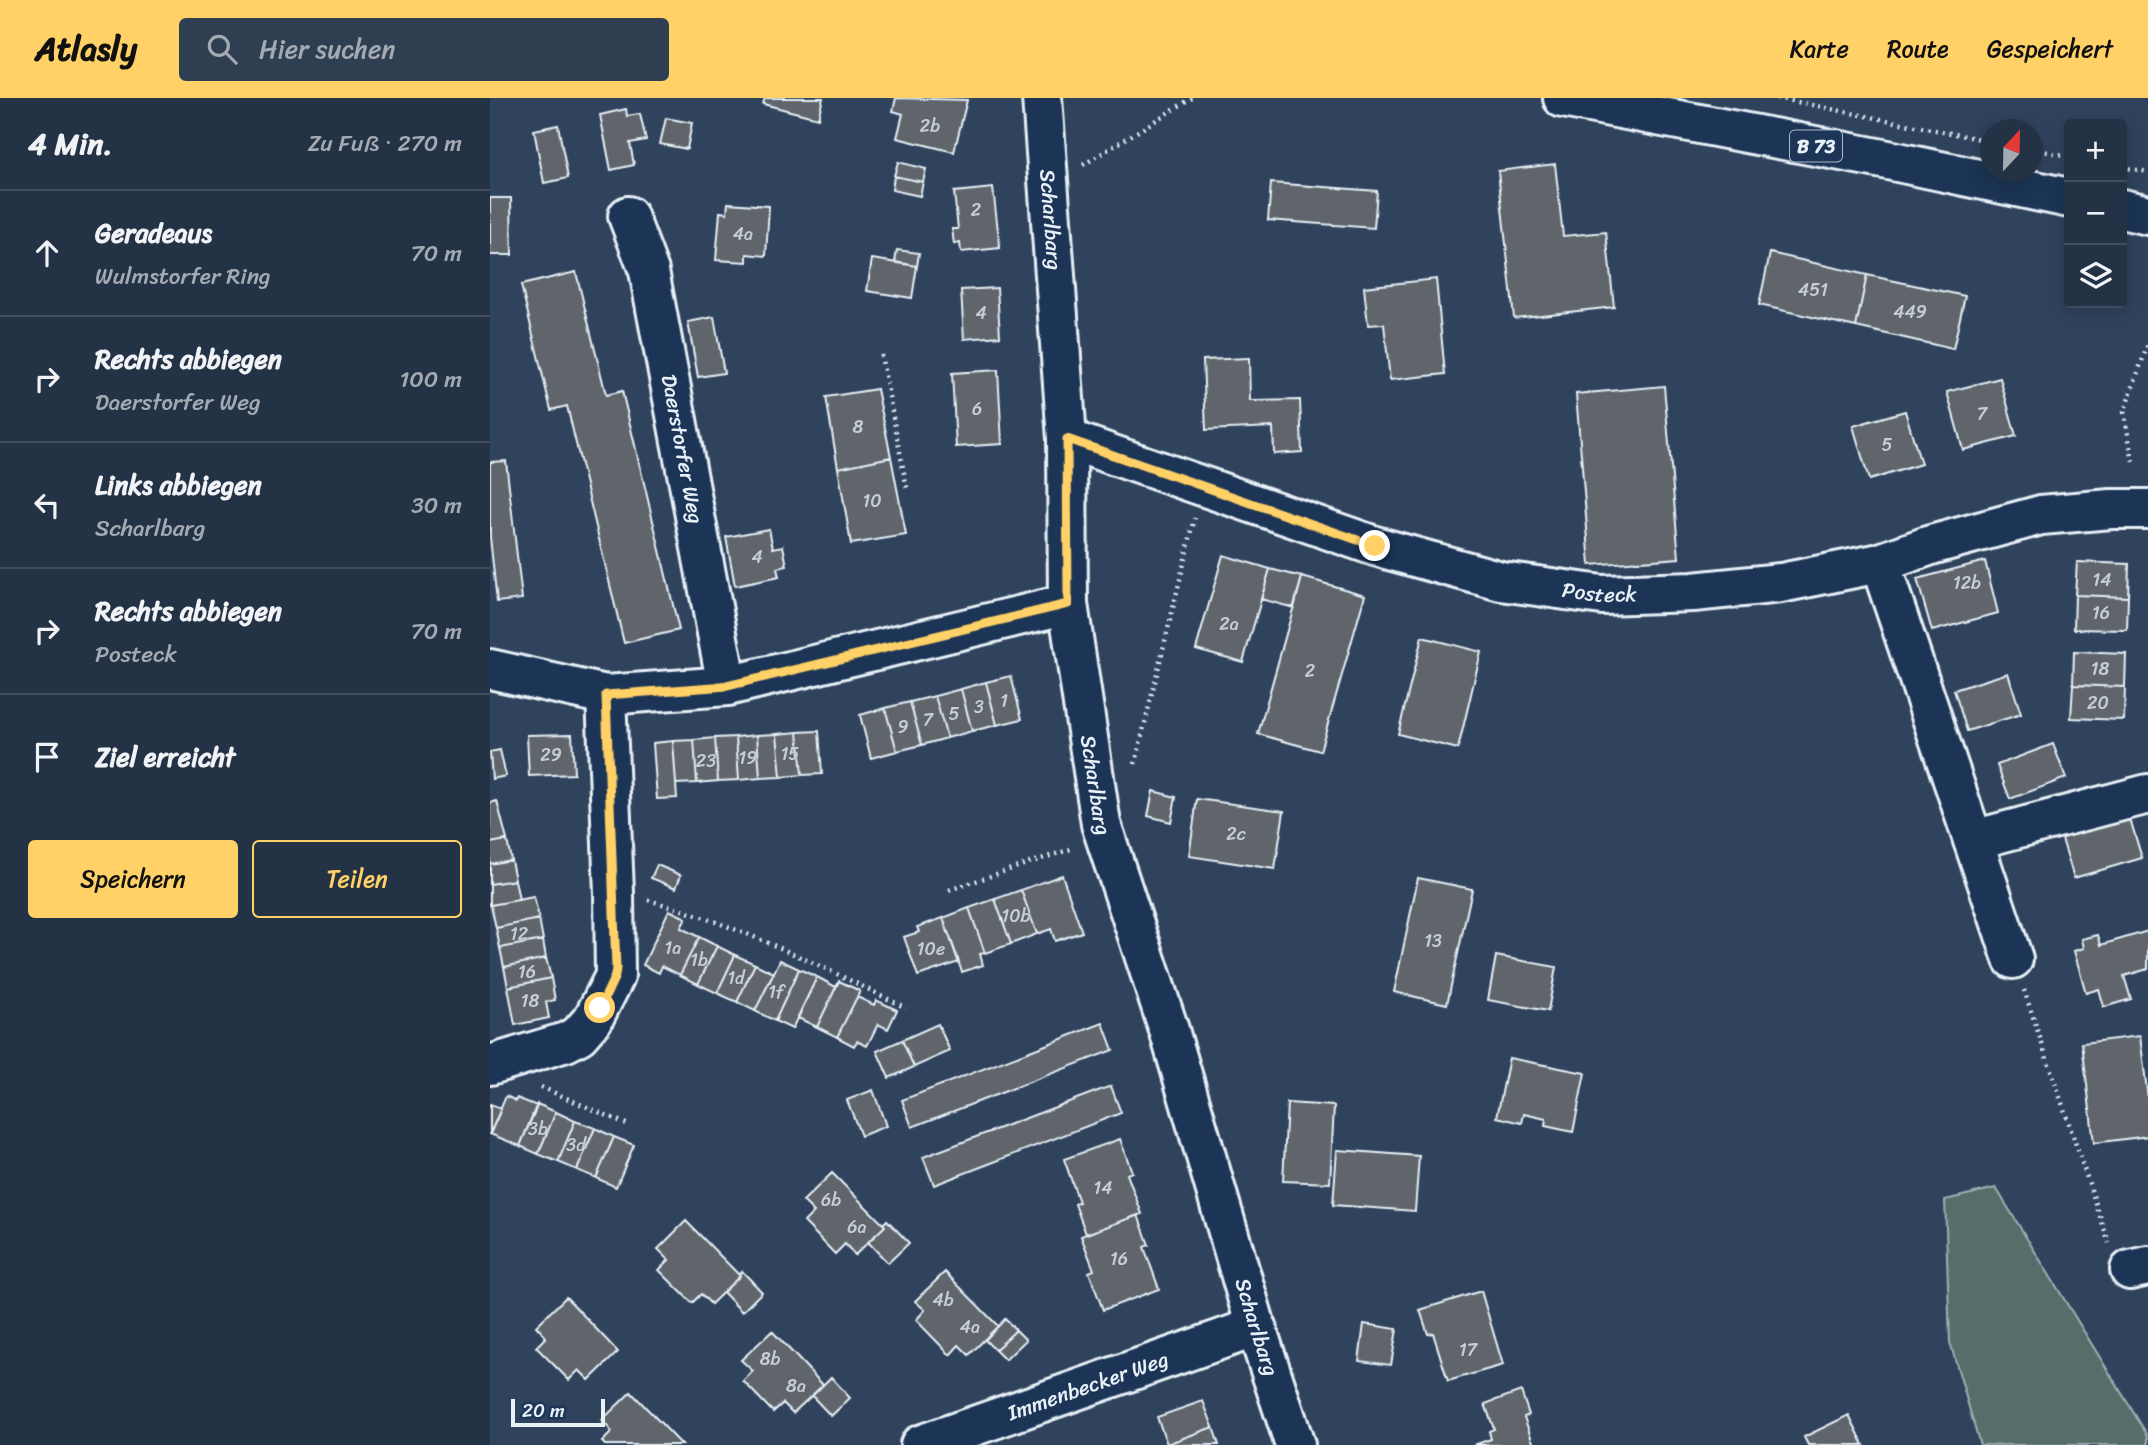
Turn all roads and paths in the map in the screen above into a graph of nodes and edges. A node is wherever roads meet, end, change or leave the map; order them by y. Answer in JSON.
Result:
{"nodes":[{"id":1,"x":1042,"y":98,"type":"edge"},
{"id":2,"x":1192,"y":98,"type":"edge"},
{"id":3,"x":1563,"y":98,"type":"edge"},
{"id":4,"x":1777,"y":98,"type":"edge"},
{"id":5,"x":1980,"y":139,"type":"edge"},
{"id":6,"x":2043,"y":151,"type":"edge"},
{"id":7,"x":2064,"y":155,"type":"edge"},
{"id":8,"x":2127,"y":168,"type":"edge"},
{"id":9,"x":2148,"y":172,"type":"edge"},
{"id":10,"x":1049,"y":186,"type":"junction"},
{"id":11,"x":2064,"y":197,"type":"edge"},
{"id":12,"x":2127,"y":210,"type":"edge"},
{"id":13,"x":2148,"y":215,"type":"edge"},
{"id":14,"x":628,"y":216,"type":"dead end"},
{"id":15,"x":2148,"y":344,"type":"edge"},
{"id":16,"x":881,"y":355,"type":"dead end"},
{"id":17,"x":1067,"y":439,"type":"junction"},
{"id":18,"x":2133,"y":462,"type":"dead end"},
{"id":19,"x":1203,"y":486,"type":"junction"},
{"id":20,"x":907,"y":488,"type":"dead end"},
{"id":21,"x":2148,"y":509,"type":"edge"},
{"id":22,"x":1880,"y":563,"type":"junction"},
{"id":23,"x":1068,"y":604,"type":"junction"},
{"id":24,"x":490,"y":669,"type":"edge"},
{"id":25,"x":727,"y":686,"type":"junction"},
{"id":26,"x":606,"y":695,"type":"junction"},
{"id":27,"x":1135,"y":764,"type":"dead end"},
{"id":28,"x":2148,"y":794,"type":"edge"},
{"id":29,"x":1106,"y":838,"type":"junction"},
{"id":30,"x":1973,"y":840,"type":"junction"},
{"id":31,"x":948,"y":890,"type":"dead end"},
{"id":32,"x":614,"y":893,"type":"junction"},
{"id":33,"x":2013,"y":959,"type":"joint"},
{"id":34,"x":906,"y":1008,"type":"dead end"},
{"id":35,"x":490,"y":1065,"type":"edge"},
{"id":36,"x":631,"y":1126,"type":"dead end"},
{"id":37,"x":2139,"y":1268,"type":"edge"},
{"id":38,"x":1256,"y":1327,"type":"junction"},
{"id":39,"x":920,"y":1445,"type":"edge"},
{"id":40,"x":1295,"y":1445,"type":"edge"}],
"edges":[{"from":1,"to":10,"type":"street","name":"Scharlbarg"},
{"from":2,"to":10,"type":"path"},
{"from":3,"to":11,"type":"street","number":"B 73"},
{"from":4,"to":5,"type":"path"},
{"from":6,"to":7,"type":"path"},
{"from":8,"to":9,"type":"path"},
{"from":10,"to":17,"type":"street","name":"Scharlbarg"},
{"from":12,"to":13,"type":"street"},
{"from":14,"to":25,"type":"street","name":"Daerstorfer Weg"},
{"from":15,"to":18,"type":"path"},
{"from":16,"to":20,"type":"path"},
{"from":17,"to":19,"type":"street","name":"Posteck"},
{"from":17,"to":23,"type":"street","name":"Scharlbarg"},
{"from":19,"to":22,"type":"street","name":"Posteck"},
{"from":19,"to":27,"type":"path"},
{"from":21,"to":22,"type":"street","name":"Posteck"},
{"from":22,"to":30,"type":"street"},
{"from":23,"to":25,"type":"street"},
{"from":23,"to":29,"type":"street","name":"Scharlbarg"},
{"from":24,"to":26,"type":"street"},
{"from":25,"to":26,"type":"street"},
{"from":26,"to":32,"type":"street"},
{"from":28,"to":30,"type":"street"},
{"from":29,"to":31,"type":"path"},
{"from":29,"to":38,"type":"street","name":"Scharlbarg"},
{"from":30,"to":33,"type":"street"},
{"from":32,"to":34,"type":"path"},
{"from":32,"to":35,"type":"street"},
{"from":33,"to":37,"type":"path"},
{"from":35,"to":36,"type":"path"},
{"from":38,"to":39,"type":"street","name":"Immenbecker Weg"},
{"from":38,"to":40,"type":"street","name":"Scharlbarg"}]}
